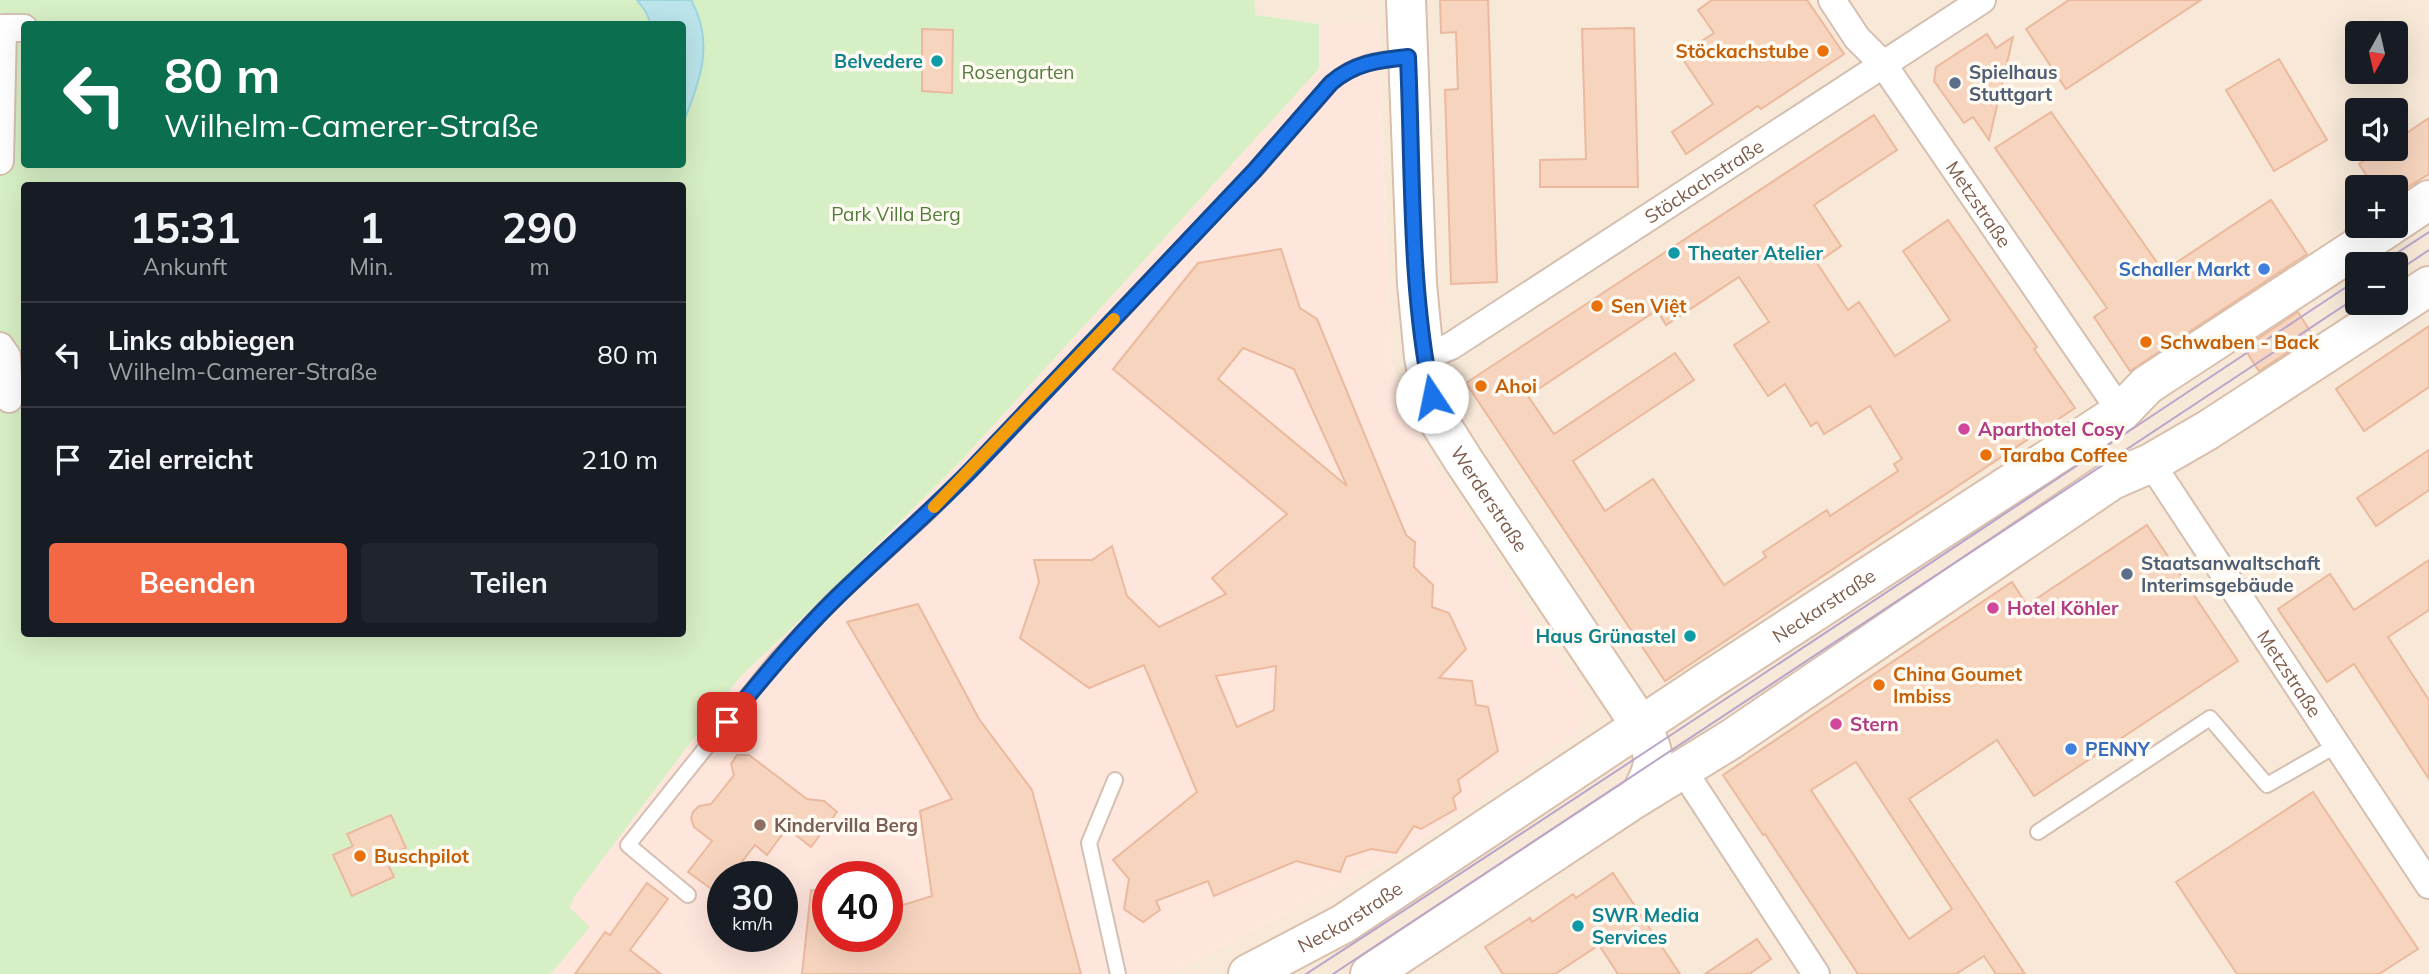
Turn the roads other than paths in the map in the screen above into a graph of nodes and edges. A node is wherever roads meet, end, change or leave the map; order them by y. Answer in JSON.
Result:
{"nodes":[{"id":1,"x":1406,"y":0,"type":"edge"},
{"id":2,"x":1832,"y":0,"type":"edge"},
{"id":3,"x":1982,"y":0,"type":"edge"},
{"id":4,"x":9,"y":28,"type":"edge"},
{"id":5,"x":1408,"y":57,"type":"junction"},
{"id":6,"x":1883,"y":64,"type":"junction"},
{"id":7,"x":0,"y":161,"type":"edge"},
{"id":8,"x":2429,"y":200,"type":"edge"},
{"id":9,"x":2408,"y":214,"type":"edge"},
{"id":10,"x":2372,"y":238,"type":"edge"},
{"id":11,"x":2429,"y":286,"type":"edge"},
{"id":12,"x":0,"y":346,"type":"edge"},
{"id":13,"x":1424,"y":357,"type":"junction"},
{"id":14,"x":9,"y":399,"type":"dead end"},
{"id":15,"x":2121,"y":412,"type":"junction"},
{"id":16,"x":2151,"y":463,"type":"junction"},
{"id":17,"x":1641,"y":726,"type":"junction"},
{"id":18,"x":2337,"y":745,"type":"junction"},
{"id":19,"x":1683,"y":769,"type":"junction"},
{"id":20,"x":1115,"y":780,"type":"dead end"},
{"id":21,"x":1640,"y":795,"type":"junction"},
{"id":22,"x":2038,"y":832,"type":"dead end"},
{"id":23,"x":2429,"y":885,"type":"edge"},
{"id":24,"x":688,"y":895,"type":"dead end"},
{"id":25,"x":1118,"y":974,"type":"edge"},
{"id":26,"x":1248,"y":974,"type":"edge"},
{"id":27,"x":1370,"y":974,"type":"edge"},
{"id":28,"x":1816,"y":974,"type":"edge"}],
"edges":[{"from":1,"to":5,"type":"street","name":"Werderstraße"},
{"from":2,"to":6,"type":"street","name":"Metzstraße"},
{"from":3,"to":6,"type":"street","name":"Stöckachstraße"},
{"from":4,"to":7,"type":"street"},
{"from":5,"to":13,"type":"street","name":"Werderstraße"},
{"from":5,"to":24,"type":"lane"},
{"from":6,"to":13,"type":"street","name":"Stöckachstraße"},
{"from":6,"to":15,"type":"street","name":"Metzstraße"},
{"from":8,"to":9,"type":"street"},
{"from":10,"to":15,"type":"street","name":"Neckarstraße"},
{"from":11,"to":16,"type":"street"},
{"from":12,"to":14,"type":"street"},
{"from":13,"to":17,"type":"street","name":"Werderstraße"},
{"from":15,"to":17,"type":"street","name":"Neckarstraße"},
{"from":16,"to":18,"type":"street","name":"Metzstraße"},
{"from":16,"to":19,"type":"street"},
{"from":17,"to":21,"type":"street","name":"Werderstraße"},
{"from":17,"to":26,"type":"street","name":"Neckarstraße"},
{"from":18,"to":22,"type":"lane"},
{"from":18,"to":23,"type":"street","name":"Metzstraße"},
{"from":19,"to":21,"type":"street"},
{"from":19,"to":28,"type":"street"},
{"from":20,"to":25,"type":"lane"},
{"from":21,"to":27,"type":"street"}]}
